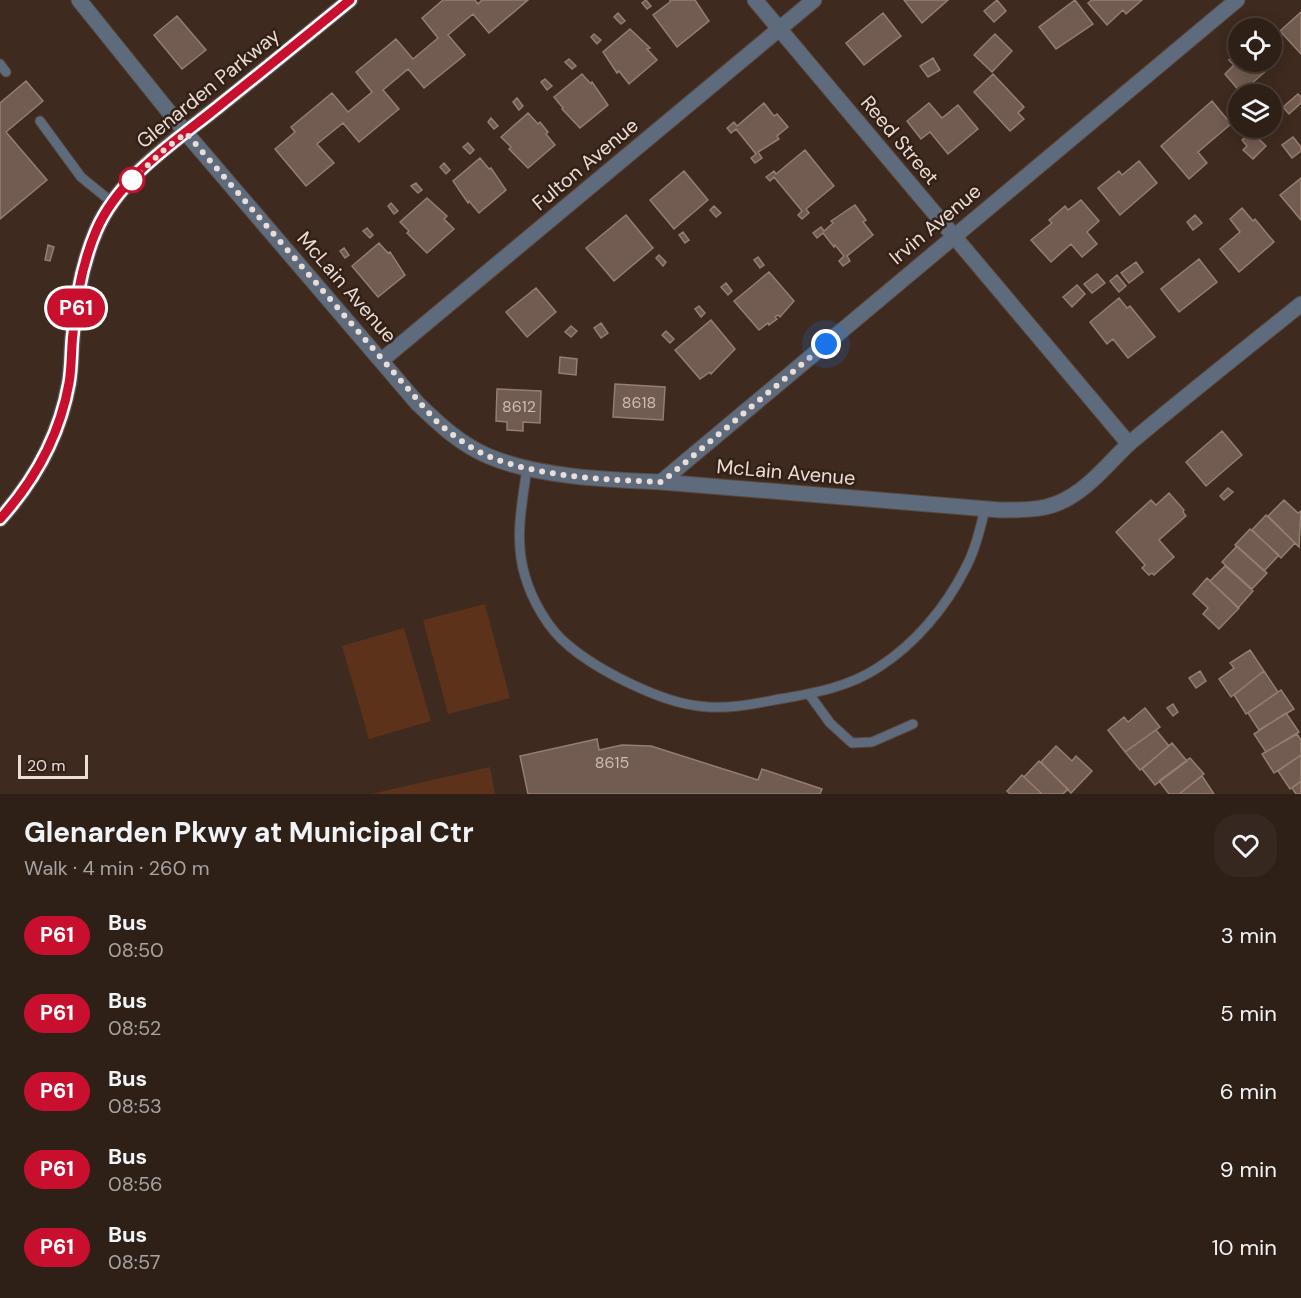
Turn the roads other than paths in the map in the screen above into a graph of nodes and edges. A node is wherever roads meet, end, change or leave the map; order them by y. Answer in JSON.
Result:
{"nodes":[{"id":1,"x":79,"y":0,"type":"edge"},
{"id":2,"x":350,"y":0,"type":"edge"},
{"id":3,"x":755,"y":0,"type":"edge"},
{"id":4,"x":814,"y":0,"type":"edge"},
{"id":5,"x":1237,"y":0,"type":"edge"},
{"id":6,"x":779,"y":29,"type":"junction"},
{"id":7,"x":0,"y":64,"type":"edge"},
{"id":8,"x":6,"y":72,"type":"dead end"},
{"id":9,"x":39,"y":122,"type":"dead end"},
{"id":10,"x":186,"y":133,"type":"junction"},
{"id":11,"x":113,"y":203,"type":"junction"},
{"id":12,"x":954,"y":236,"type":"junction"},
{"id":13,"x":1301,"y":304,"type":"edge"},
{"id":14,"x":382,"y":360,"type":"junction"},
{"id":15,"x":1129,"y":444,"type":"junction"},
{"id":16,"x":527,"y":468,"type":"junction"},
{"id":17,"x":662,"y":482,"type":"junction"},
{"id":18,"x":985,"y":509,"type":"junction"},
{"id":19,"x":0,"y":519,"type":"edge"},
{"id":20,"x":809,"y":694,"type":"junction"},
{"id":21,"x":914,"y":724,"type":"dead end"}],
"edges":[{"from":1,"to":10,"type":"street","name":"McLain Avenue"},
{"from":2,"to":10,"type":"street","name":"Glenarden Parkway"},
{"from":3,"to":6,"type":"street","name":"Reed Street"},
{"from":4,"to":6,"type":"street","name":"Fulton Avenue"},
{"from":5,"to":12,"type":"street","name":"Irvin Avenue"},
{"from":6,"to":12,"type":"street","name":"Reed Street"},
{"from":6,"to":14,"type":"street","name":"Fulton Avenue"},
{"from":7,"to":8,"type":"lane"},
{"from":9,"to":11,"type":"lane"},
{"from":10,"to":11,"type":"street","name":"Glenarden Parkway"},
{"from":10,"to":14,"type":"street","name":"McLain Avenue"},
{"from":11,"to":19,"type":"street","name":"Glenarden Parkway"},
{"from":12,"to":15,"type":"street","name":"Reed Street"},
{"from":12,"to":17,"type":"street","name":"Irvin Avenue"},
{"from":13,"to":15,"type":"street","name":"McLain Avenue"},
{"from":14,"to":16,"type":"street","name":"McLain Avenue"},
{"from":15,"to":18,"type":"street","name":"McLain Avenue"},
{"from":16,"to":17,"type":"street","name":"McLain Avenue"},
{"from":16,"to":20,"type":"lane"},
{"from":17,"to":18,"type":"street","name":"McLain Avenue"},
{"from":18,"to":20,"type":"lane"},
{"from":20,"to":21,"type":"lane"}]}
